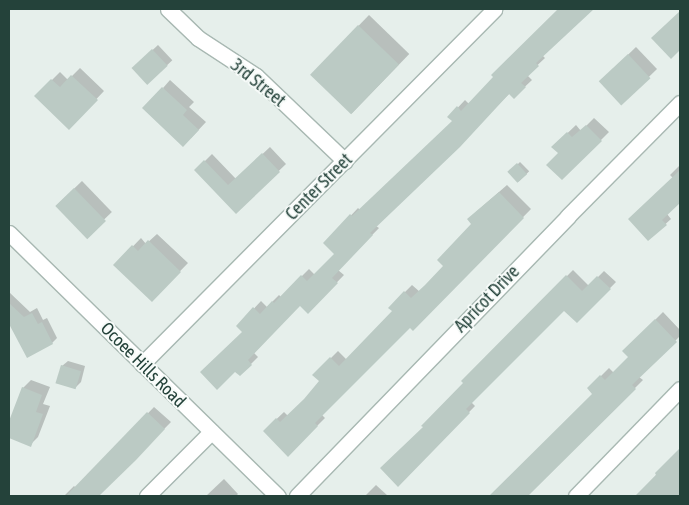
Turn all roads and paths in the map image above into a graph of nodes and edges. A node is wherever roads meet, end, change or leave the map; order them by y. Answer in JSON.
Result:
{"nodes":[{"id":1,"x":168,"y":9,"type":"edge"},
{"id":2,"x":486,"y":12,"type":"edge"},
{"id":3,"x":680,"y":103,"type":"edge"},
{"id":4,"x":344,"y":161,"type":"junction"},
{"id":5,"x":9,"y":233,"type":"edge"},
{"id":6,"x":142,"y":364,"type":"junction"},
{"id":7,"x":680,"y":389,"type":"edge"},
{"id":8,"x":211,"y":432,"type":"junction"},
{"id":9,"x":147,"y":496,"type":"edge"},
{"id":10,"x":278,"y":496,"type":"edge"},
{"id":11,"x":297,"y":496,"type":"edge"},
{"id":12,"x":576,"y":496,"type":"edge"}],
"edges":[{"from":1,"to":4,"type":"street","name":"3rd Street"},
{"from":2,"to":4,"type":"street","name":"Center Street"},
{"from":3,"to":11,"type":"street","name":"Apricot Drive"},
{"from":4,"to":6,"type":"street","name":"Center Street"},
{"from":5,"to":6,"type":"street","name":"Ocoee Hills Road"},
{"from":6,"to":8,"type":"street","name":"Ocoee Hills Road"},
{"from":7,"to":12,"type":"street"},
{"from":8,"to":9,"type":"street"},
{"from":8,"to":10,"type":"street","name":"Ocoee Hills Road"}]}
